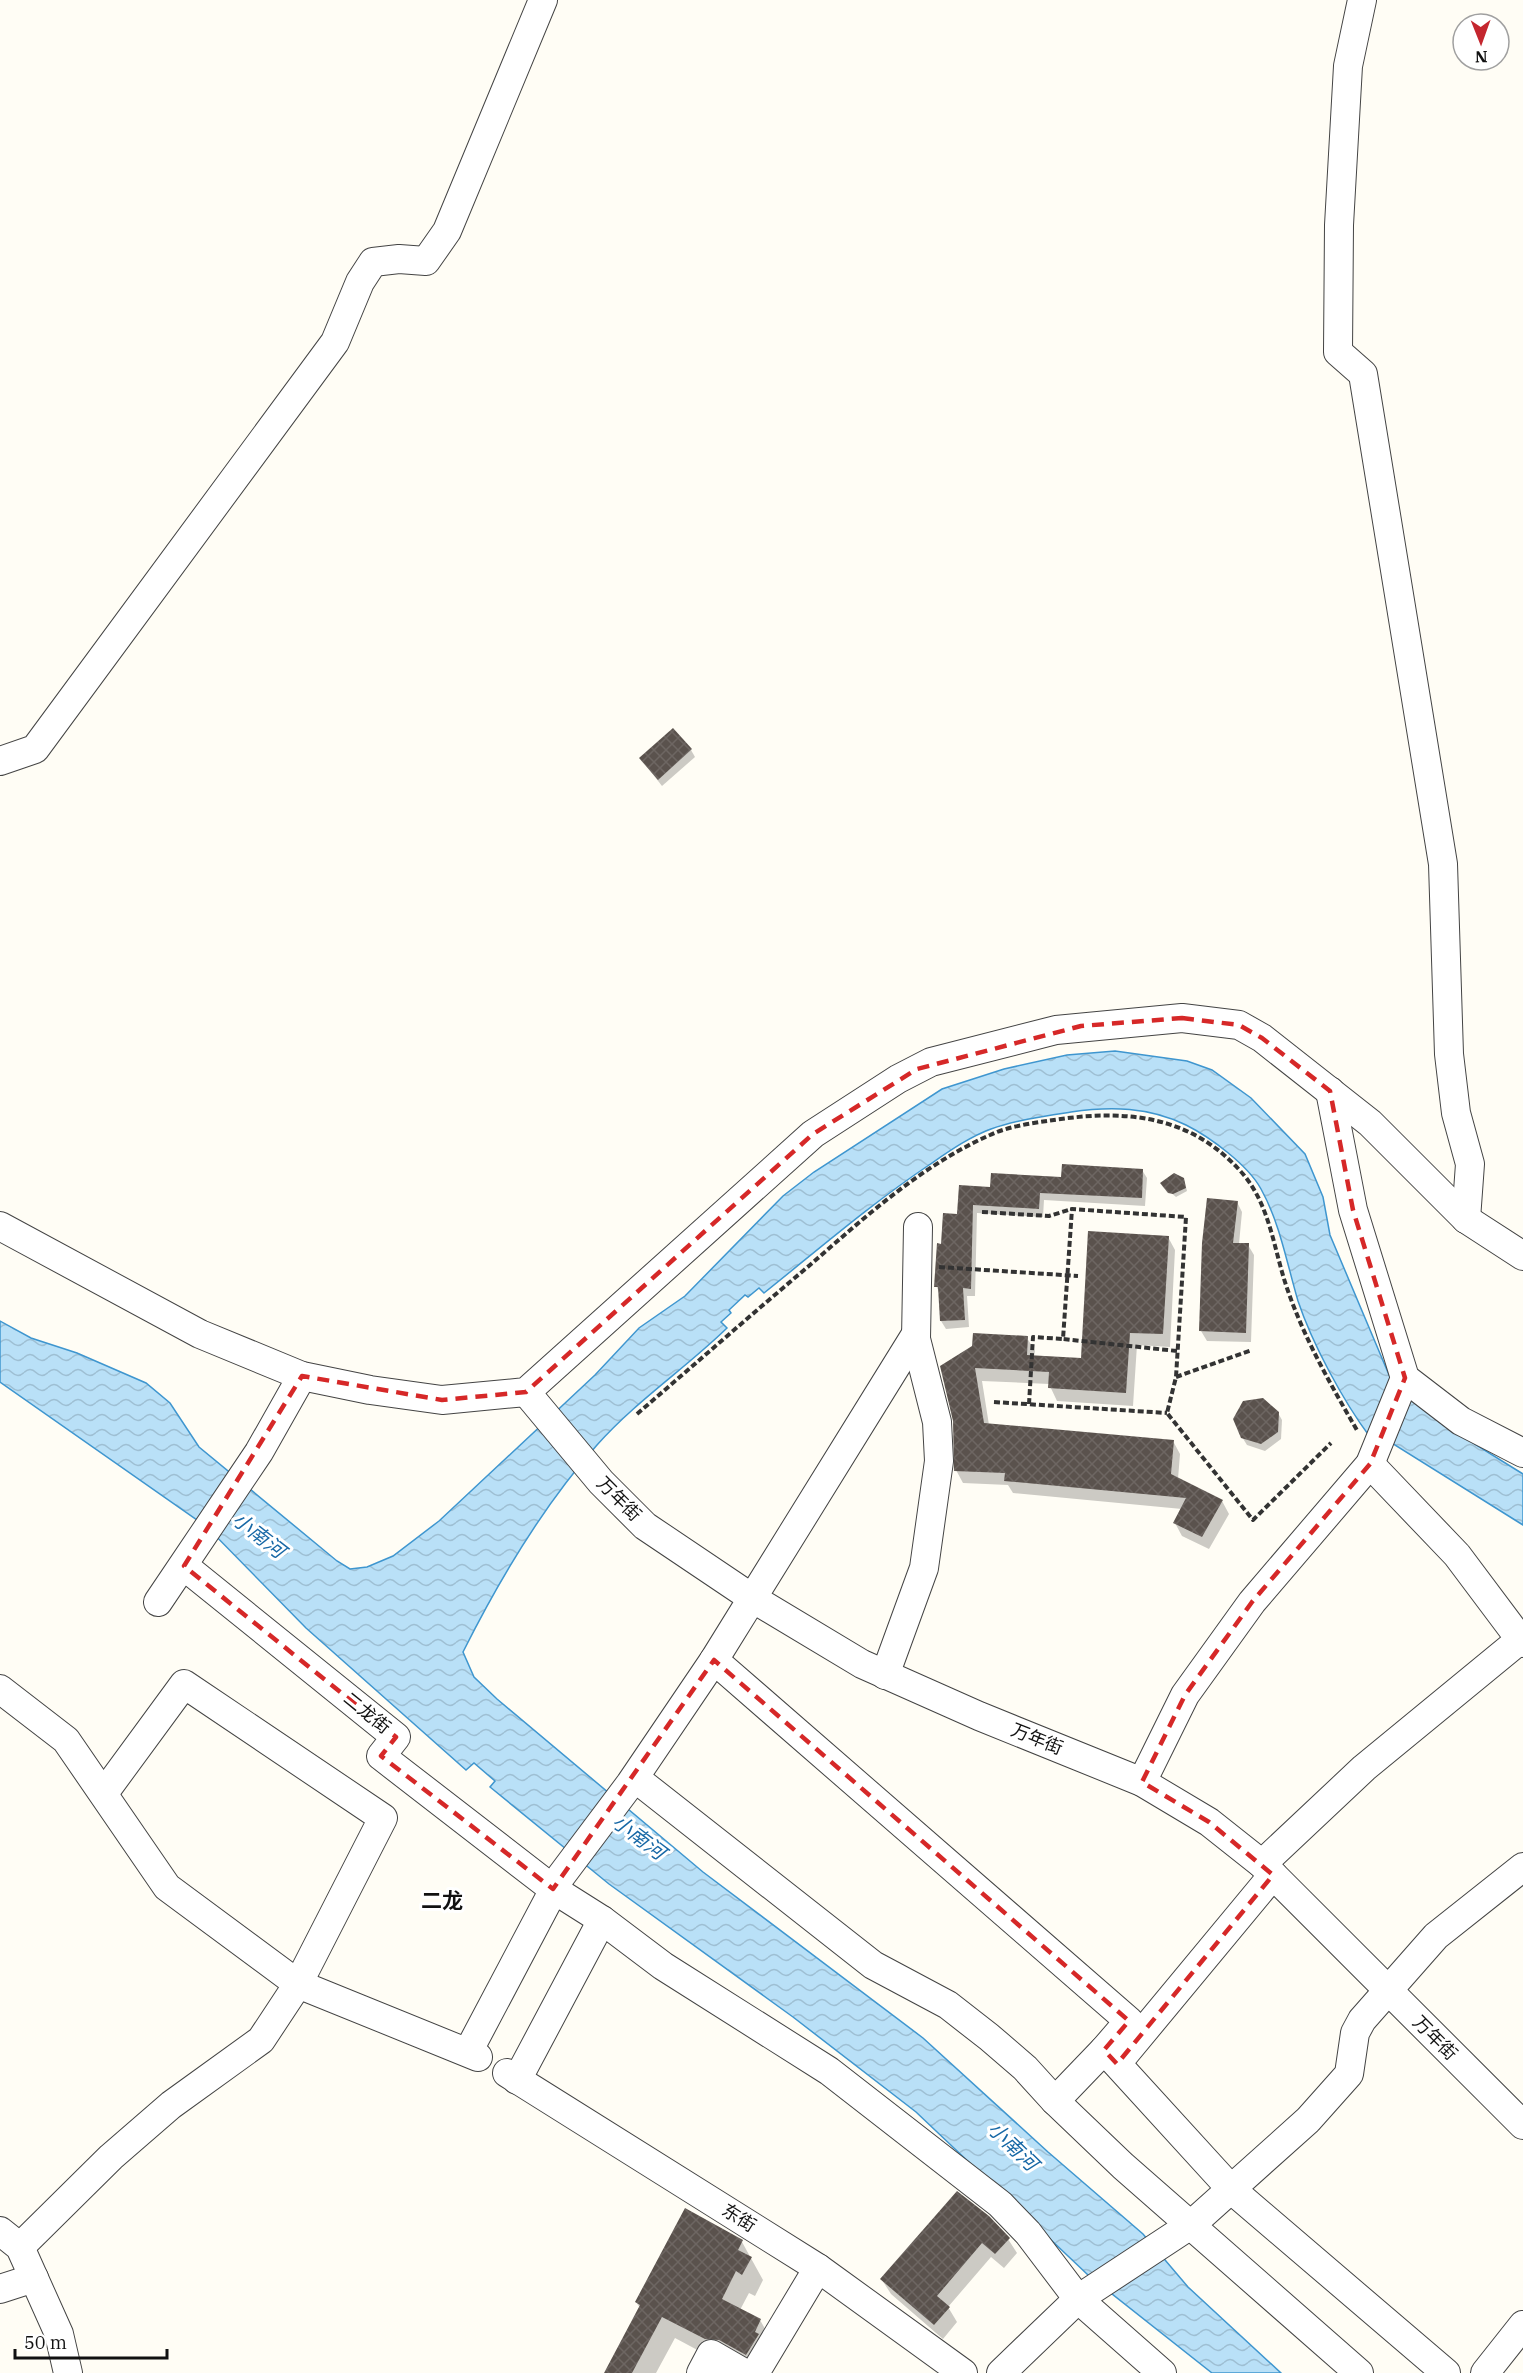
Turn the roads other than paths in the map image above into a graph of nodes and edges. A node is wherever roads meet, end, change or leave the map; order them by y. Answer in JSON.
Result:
{"nodes":[{"id":1,"x":543,"y":0,"type":"edge"},
{"id":2,"x":1362,"y":0,"type":"edge"},
{"id":3,"x":0,"y":761,"type":"edge"},
{"id":4,"x":1330,"y":1091,"type":"junction"},
{"id":5,"x":1466,"y":1219,"type":"junction"},
{"id":6,"x":0,"y":1226,"type":"edge"},
{"id":7,"x":918,"y":1227,"type":"dead end"},
{"id":8,"x":1523,"y":1256,"type":"edge"},
{"id":9,"x":916,"y":1334,"type":"junction"},
{"id":10,"x":302,"y":1376,"type":"junction"},
{"id":11,"x":1405,"y":1378,"type":"junction"},
{"id":12,"x":534,"y":1403,"type":"junction"},
{"id":13,"x":1368,"y":1451,"type":"junction"},
{"id":14,"x":1523,"y":1453,"type":"edge"},
{"id":15,"x":184,"y":1566,"type":"junction"},
{"id":16,"x":752,"y":1598,"type":"junction"},
{"id":17,"x":158,"y":1602,"type":"dead end"},
{"id":18,"x":1522,"y":1641,"type":"edge"},
{"id":19,"x":714,"y":1660,"type":"junction"},
{"id":20,"x":885,"y":1674,"type":"junction"},
{"id":21,"x":0,"y":1689,"type":"edge"},
{"id":22,"x":633,"y":1781,"type":"junction"},
{"id":23,"x":1142,"y":1782,"type":"junction"},
{"id":24,"x":104,"y":1793,"type":"junction"},
{"id":25,"x":1523,"y":1867,"type":"edge"},
{"id":26,"x":1267,"y":1870,"type":"junction"},
{"id":27,"x":557,"y":1882,"type":"junction"},
{"id":28,"x":602,"y":1920,"type":"junction"},
{"id":29,"x":298,"y":1984,"type":"junction"},
{"id":30,"x":1389,"y":1992,"type":"junction"},
{"id":31,"x":1110,"y":2057,"type":"junction"},
{"id":32,"x":1055,"y":2102,"type":"junction"},
{"id":33,"x":1523,"y":2125,"type":"edge"},
{"id":34,"x":1232,"y":2190,"type":"junction"},
{"id":35,"x":1192,"y":2224,"type":"junction"},
{"id":36,"x":10,"y":2239,"type":"edge"},
{"id":37,"x":818,"y":2268,"type":"junction"},
{"id":38,"x":34,"y":2278,"type":"junction"},
{"id":39,"x":0,"y":2289,"type":"edge"},
{"id":40,"x":1087,"y":2292,"type":"junction"},
{"id":41,"x":1523,"y":2325,"type":"edge"},
{"id":42,"x":961,"y":2372,"type":"edge"},
{"id":43,"x":1158,"y":2372,"type":"edge"},
{"id":44,"x":68,"y":2373,"type":"edge"},
{"id":45,"x":701,"y":2373,"type":"edge"},
{"id":46,"x":744,"y":2373,"type":"edge"},
{"id":47,"x":755,"y":2373,"type":"edge"},
{"id":48,"x":1001,"y":2373,"type":"edge"},
{"id":49,"x":1359,"y":2373,"type":"edge"},
{"id":50,"x":1446,"y":2373,"type":"edge"},
{"id":51,"x":1485,"y":2373,"type":"edge"}],
"edges":[{"from":1,"to":3,"type":"street"},
{"from":2,"to":5,"type":"street"},
{"from":4,"to":5,"type":"street"},
{"from":4,"to":11,"type":"street"},
{"from":4,"to":12,"type":"street"},
{"from":5,"to":8,"type":"street"},
{"from":6,"to":10,"type":"street"},
{"from":7,"to":9,"type":"street"},
{"from":9,"to":16,"type":"street"},
{"from":9,"to":20,"type":"street"},
{"from":10,"to":12,"type":"street"},
{"from":10,"to":15,"type":"street"},
{"from":11,"to":13,"type":"street"},
{"from":11,"to":14,"type":"street"},
{"from":12,"to":16,"type":"street","name":"万年街"},
{"from":13,"to":18,"type":"street"},
{"from":13,"to":23,"type":"street"},
{"from":15,"to":17,"type":"street"},
{"from":15,"to":27,"type":"street","name":"二龙街"},
{"from":16,"to":19,"type":"street"},
{"from":16,"to":20,"type":"street","name":"万年街"},
{"from":18,"to":26,"type":"street"},
{"from":19,"to":22,"type":"street"},
{"from":19,"to":31,"type":"street"},
{"from":20,"to":23,"type":"street","name":"万年街"},
{"from":21,"to":24,"type":"street"},
{"from":22,"to":27,"type":"street"},
{"from":22,"to":32,"type":"street"},
{"from":23,"to":26,"type":"street","name":"万年街"},
{"from":24,"to":29,"type":"street"},
{"from":24,"to":29,"type":"street"},
{"from":25,"to":30,"type":"street"},
{"from":26,"to":30,"type":"street","name":"万年街"},
{"from":26,"to":31,"type":"street"},
{"from":27,"to":28,"type":"street"},
{"from":27,"to":29,"type":"street"},
{"from":28,"to":37,"type":"street","name":"东街"},
{"from":28,"to":40,"type":"street"},
{"from":29,"to":36,"type":"street"},
{"from":30,"to":33,"type":"street","name":"万年街"},
{"from":30,"to":34,"type":"street"},
{"from":31,"to":32,"type":"street"},
{"from":31,"to":34,"type":"street"},
{"from":32,"to":35,"type":"street"},
{"from":34,"to":35,"type":"street"},
{"from":34,"to":50,"type":"street"},
{"from":35,"to":40,"type":"street"},
{"from":35,"to":49,"type":"street"},
{"from":36,"to":38,"type":"street"},
{"from":37,"to":42,"type":"street","name":"东街"},
{"from":37,"to":47,"type":"street"},
{"from":38,"to":39,"type":"street"},
{"from":38,"to":44,"type":"street"},
{"from":40,"to":43,"type":"street"},
{"from":40,"to":48,"type":"street"},
{"from":41,"to":51,"type":"street"},
{"from":45,"to":46,"type":"street"}]}
